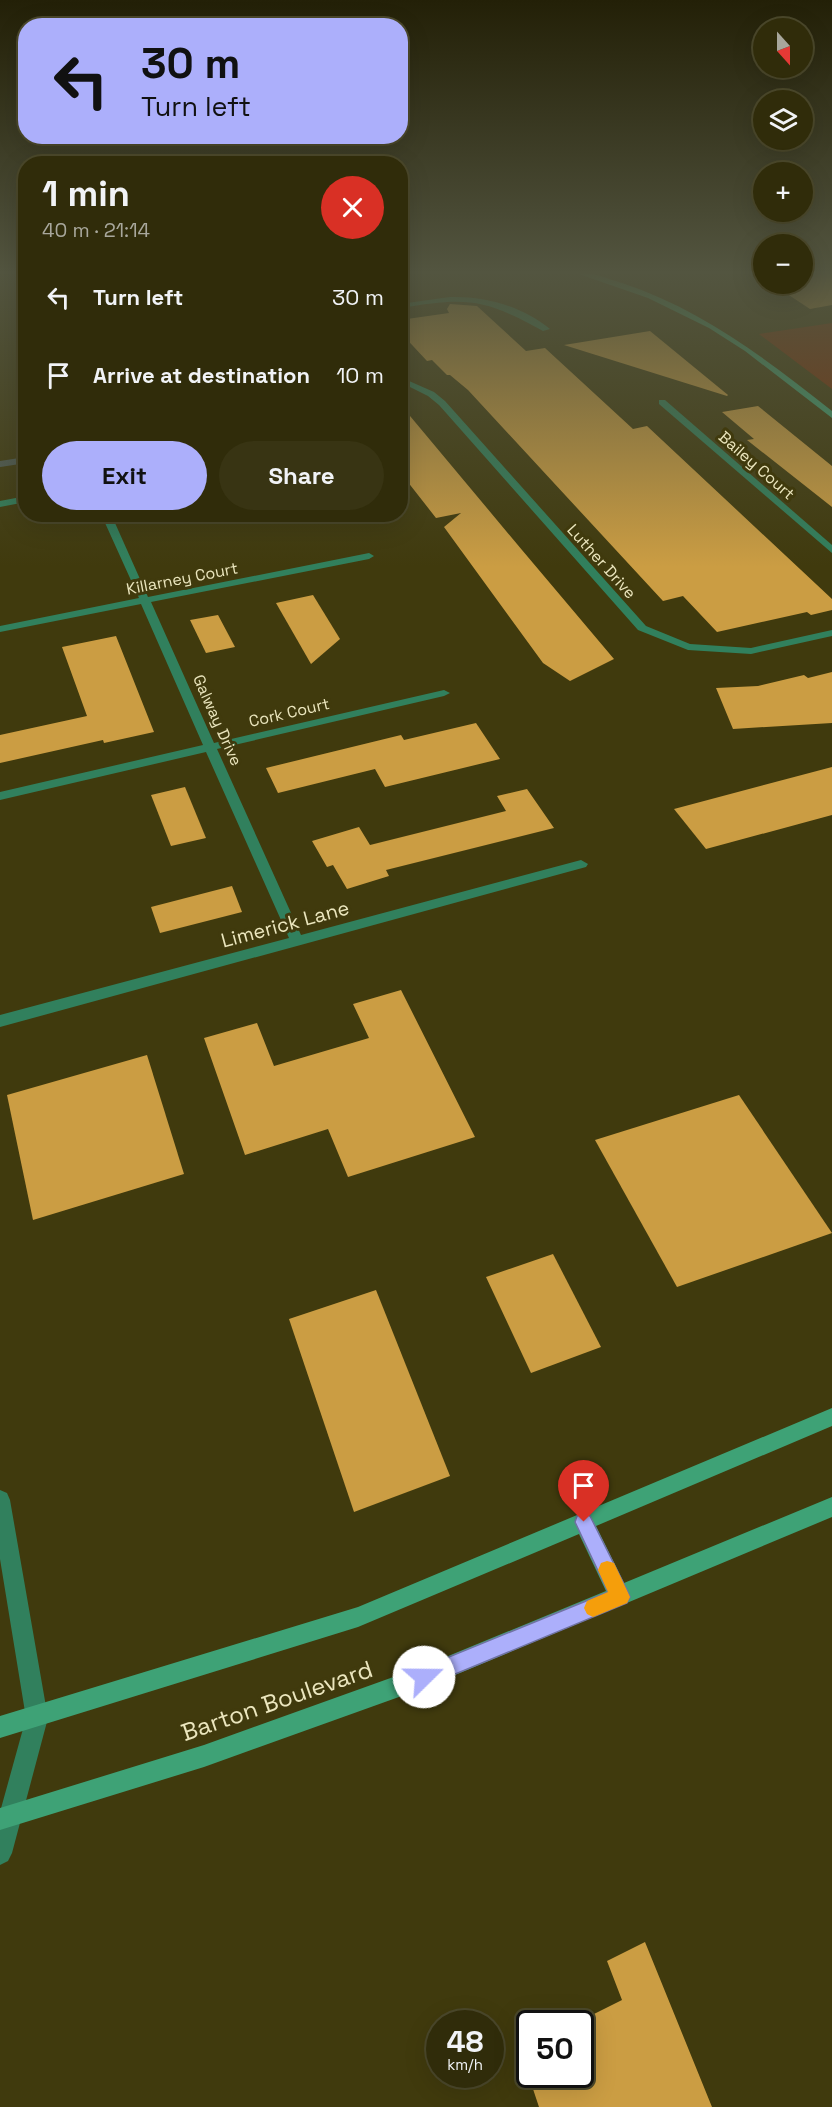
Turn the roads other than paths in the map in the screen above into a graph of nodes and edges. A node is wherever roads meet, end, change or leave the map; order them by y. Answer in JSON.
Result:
{"nodes":[{"id":1,"x":774,"y":370,"type":"edge"},
{"id":2,"x":408,"y":383,"type":"edge"},
{"id":3,"x":662,"y":402,"type":"dead end"},
{"id":4,"x":832,"y":415,"type":"edge"},
{"id":5,"x":18,"y":501,"type":"edge"},
{"id":6,"x":0,"y":504,"type":"edge"},
{"id":7,"x":110,"y":522,"type":"edge"},
{"id":8,"x":832,"y":550,"type":"edge"},
{"id":9,"x":369,"y":556,"type":"dead end"},
{"id":10,"x":146,"y":601,"type":"junction"},
{"id":11,"x":0,"y":629,"type":"edge"},
{"id":12,"x":832,"y":633,"type":"edge"},
{"id":13,"x":444,"y":693,"type":"dead end"},
{"id":14,"x":212,"y":748,"type":"junction"},
{"id":15,"x":0,"y":796,"type":"edge"},
{"id":16,"x":581,"y":864,"type":"dead end"},
{"id":17,"x":297,"y":941,"type":"junction"},
{"id":18,"x":0,"y":1021,"type":"edge"},
{"id":19,"x":832,"y":1417,"type":"edge"},
{"id":20,"x":0,"y":1500,"type":"edge"},
{"id":21,"x":832,"y":1507,"type":"edge"},
{"id":22,"x":584,"y":1522,"type":"junction"},
{"id":23,"x":620,"y":1597,"type":"junction"},
{"id":24,"x":37,"y":1718,"type":"junction"},
{"id":25,"x":0,"y":1727,"type":"edge"},
{"id":26,"x":3,"y":1814,"type":"edge"},
{"id":27,"x":0,"y":1853,"type":"edge"}],
"edges":[{"from":1,"to":4,"type":"main road"},
{"from":2,"to":12,"type":"street","name":"Luther Drive"},
{"from":3,"to":8,"type":"street","name":"Bailey Court"},
{"from":5,"to":6,"type":"street"},
{"from":7,"to":10,"type":"street","name":"Galway Drive"},
{"from":9,"to":10,"type":"street","name":"Killarney Court"},
{"from":10,"to":11,"type":"street","name":"Killarney Court"},
{"from":10,"to":14,"type":"street","name":"Galway Drive"},
{"from":13,"to":14,"type":"street","name":"Cork Court"},
{"from":14,"to":15,"type":"street","name":"Cork Court"},
{"from":14,"to":17,"type":"street","name":"Galway Drive"},
{"from":16,"to":17,"type":"street","name":"Limerick Lane"},
{"from":17,"to":18,"type":"street","name":"Limerick Lane"},
{"from":19,"to":22,"type":"main road"},
{"from":20,"to":24,"type":"street"},
{"from":21,"to":23,"type":"main road","name":"Barton Boulevard"},
{"from":22,"to":23,"type":"main road"},
{"from":22,"to":24,"type":"main road"},
{"from":23,"to":26,"type":"main road","name":"Barton Boulevard"},
{"from":24,"to":25,"type":"main road"},
{"from":24,"to":26,"type":"street"},
{"from":26,"to":27,"type":"street"}]}
